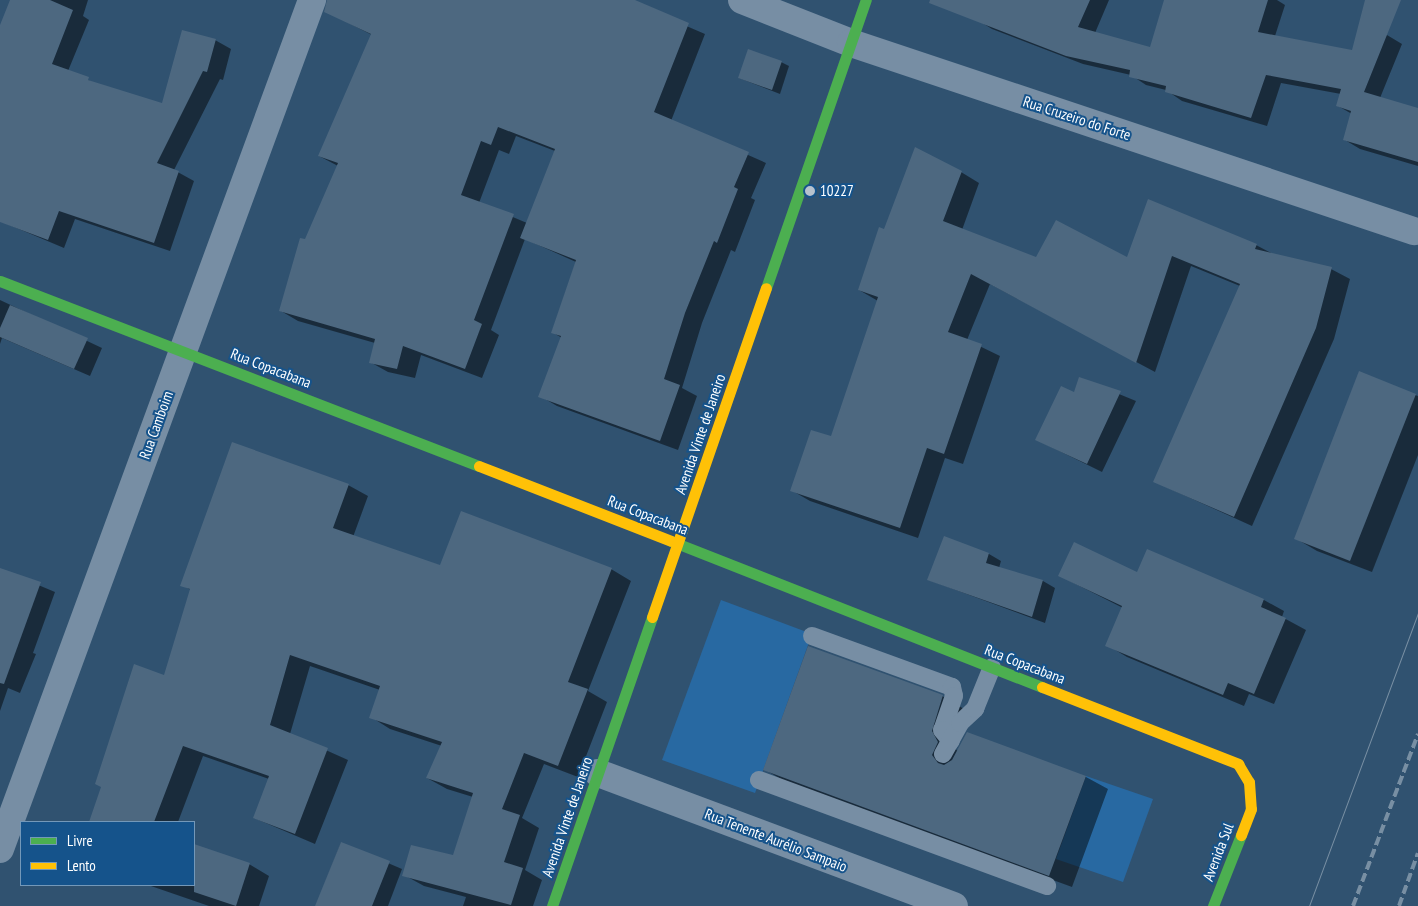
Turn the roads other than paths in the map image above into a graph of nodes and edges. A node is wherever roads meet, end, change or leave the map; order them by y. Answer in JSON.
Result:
{"nodes":[{"id":1,"x":312,"y":0,"type":"edge"},
{"id":2,"x":742,"y":0,"type":"edge"},
{"id":3,"x":866,"y":0,"type":"edge"},
{"id":4,"x":850,"y":43,"type":"junction"},
{"id":5,"x":1414,"y":231,"type":"dead end"},
{"id":6,"x":0,"y":281,"type":"edge"},
{"id":7,"x":184,"y":350,"type":"junction"},
{"id":8,"x":678,"y":543,"type":"junction"},
{"id":9,"x":812,"y":636,"type":"dead end"},
{"id":10,"x":992,"y":667,"type":"junction"},
{"id":11,"x":598,"y":773,"type":"junction"},
{"id":12,"x":759,"y":780,"type":"dead end"},
{"id":13,"x":1251,"y":809,"type":"joint"},
{"id":14,"x":0,"y":849,"type":"edge"},
{"id":15,"x":1047,"y":886,"type":"dead end"},
{"id":16,"x":552,"y":906,"type":"edge"},
{"id":17,"x":954,"y":906,"type":"edge"},
{"id":18,"x":1213,"y":906,"type":"edge"}],
"edges":[{"from":1,"to":7,"type":"street","name":"Rua Camboim"},
{"from":2,"to":4,"type":"street","name":"Rua Cruzeiro do Forte"},
{"from":3,"to":4,"type":"street","name":"Avenida Vinte de Janeiro"},
{"from":4,"to":5,"type":"street","name":"Rua Cruzeiro do Forte"},
{"from":4,"to":8,"type":"street","name":"Avenida Vinte de Janeiro"},
{"from":6,"to":7,"type":"street","name":"Rua Copacabana"},
{"from":7,"to":8,"type":"street","name":"Rua Copacabana"},
{"from":7,"to":14,"type":"street","name":"Rua Camboim"},
{"from":8,"to":10,"type":"street","name":"Rua Copacabana"},
{"from":8,"to":11,"type":"street","name":"Avenida Vinte de Janeiro"},
{"from":9,"to":10,"type":"lane"},
{"from":10,"to":13,"type":"street","name":"Rua Copacabana"},
{"from":11,"to":16,"type":"street","name":"Avenida Vinte de Janeiro"},
{"from":11,"to":17,"type":"street","name":"Rua Tenente Aurélio Sampaio"},
{"from":12,"to":15,"type":"lane"},
{"from":13,"to":18,"type":"street","name":"Avenida Sul"}]}
